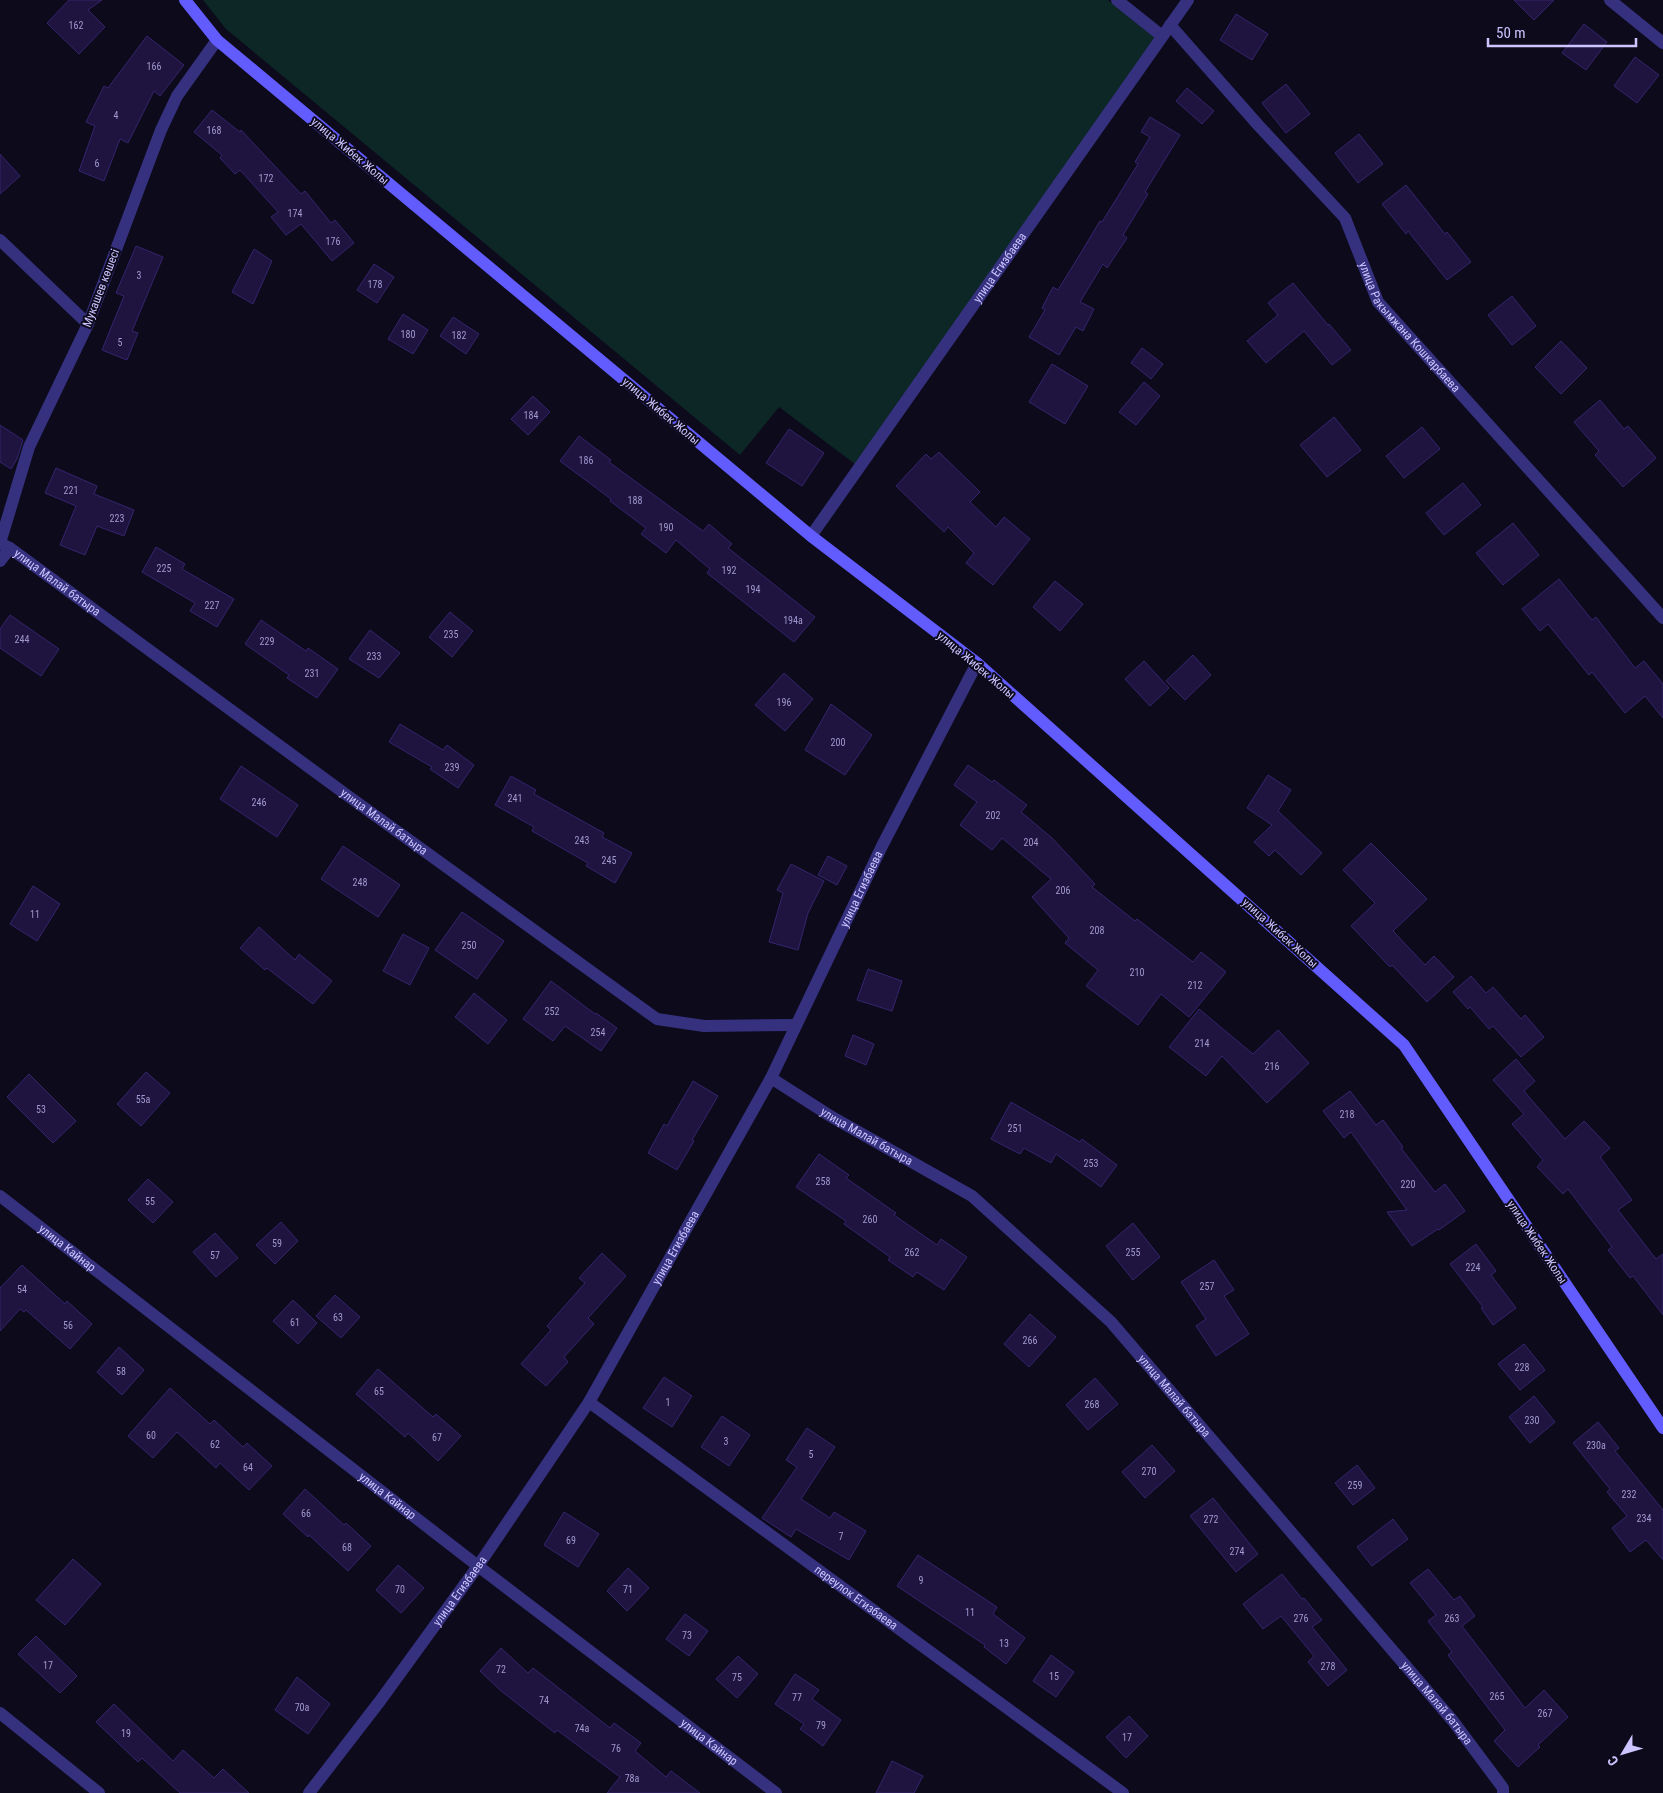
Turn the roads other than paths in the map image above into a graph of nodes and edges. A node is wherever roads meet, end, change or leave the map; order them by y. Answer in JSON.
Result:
{"nodes":[{"id":1,"x":186,"y":0,"type":"edge"},
{"id":2,"x":1117,"y":0,"type":"edge"},
{"id":3,"x":1610,"y":0,"type":"edge"},
{"id":4,"x":1184,"y":3,"type":"edge"},
{"id":5,"x":1170,"y":25,"type":"junction"},
{"id":6,"x":1162,"y":36,"type":"junction"},
{"id":7,"x":217,"y":40,"type":"junction"},
{"id":8,"x":1663,"y":44,"type":"edge"},
{"id":9,"x":0,"y":240,"type":"edge"},
{"id":10,"x":88,"y":324,"type":"junction"},
{"id":11,"x":811,"y":536,"type":"junction"},
{"id":12,"x":5,"y":545,"type":"edge"},
{"id":13,"x":0,"y":561,"type":"edge"},
{"id":14,"x":1663,"y":618,"type":"edge"},
{"id":15,"x":977,"y":663,"type":"junction"},
{"id":16,"x":796,"y":1025,"type":"junction"},
{"id":17,"x":770,"y":1078,"type":"junction"},
{"id":18,"x":0,"y":1196,"type":"edge"},
{"id":19,"x":589,"y":1402,"type":"junction"},
{"id":20,"x":1663,"y":1428,"type":"edge"},
{"id":21,"x":478,"y":1566,"type":"junction"},
{"id":22,"x":0,"y":1713,"type":"edge"},
{"id":23,"x":99,"y":1793,"type":"edge"},
{"id":24,"x":308,"y":1793,"type":"edge"},
{"id":25,"x":776,"y":1793,"type":"edge"},
{"id":26,"x":1123,"y":1793,"type":"edge"},
{"id":27,"x":1503,"y":1793,"type":"edge"}],
"edges":[{"from":1,"to":7,"type":"main road","name":"улица Жибек Жолы"},
{"from":2,"to":6,"type":"street"},
{"from":3,"to":8,"type":"street"},
{"from":4,"to":5,"type":"street","name":"улица Егизбаева"},
{"from":5,"to":6,"type":"street","name":"улица Егизбаева"},
{"from":5,"to":14,"type":"street","name":"улица Ракымжана Кошкарбаева"},
{"from":6,"to":11,"type":"street","name":"улица Егизбаева"},
{"from":7,"to":10,"type":"street","name":"Мукашев көшесі"},
{"from":7,"to":11,"type":"main road","name":"улица Жибек Жолы"},
{"from":9,"to":10,"type":"street"},
{"from":10,"to":12,"type":"street","name":"Мукашев көшесі"},
{"from":11,"to":15,"type":"main road","name":"улица Жибек Жолы"},
{"from":12,"to":13,"type":"street","name":"Мукашев көшесі"},
{"from":12,"to":16,"type":"street","name":"улица Малай батыра"},
{"from":15,"to":16,"type":"street","name":"улица Егизбаева"},
{"from":15,"to":20,"type":"main road","name":"улица Жибек Жолы"},
{"from":16,"to":17,"type":"street","name":"улица Егизбаева"},
{"from":17,"to":19,"type":"street","name":"улица Егизбаева"},
{"from":17,"to":27,"type":"street","name":"улица Малай батыра"},
{"from":18,"to":21,"type":"street","name":"улица Кайнар"},
{"from":19,"to":21,"type":"street","name":"улица Егизбаева"},
{"from":19,"to":26,"type":"street","name":"переулок Егизбаева"},
{"from":21,"to":24,"type":"street","name":"улица Егизбаева"},
{"from":21,"to":25,"type":"street","name":"улица Кайнар"},
{"from":22,"to":23,"type":"street"}]}
